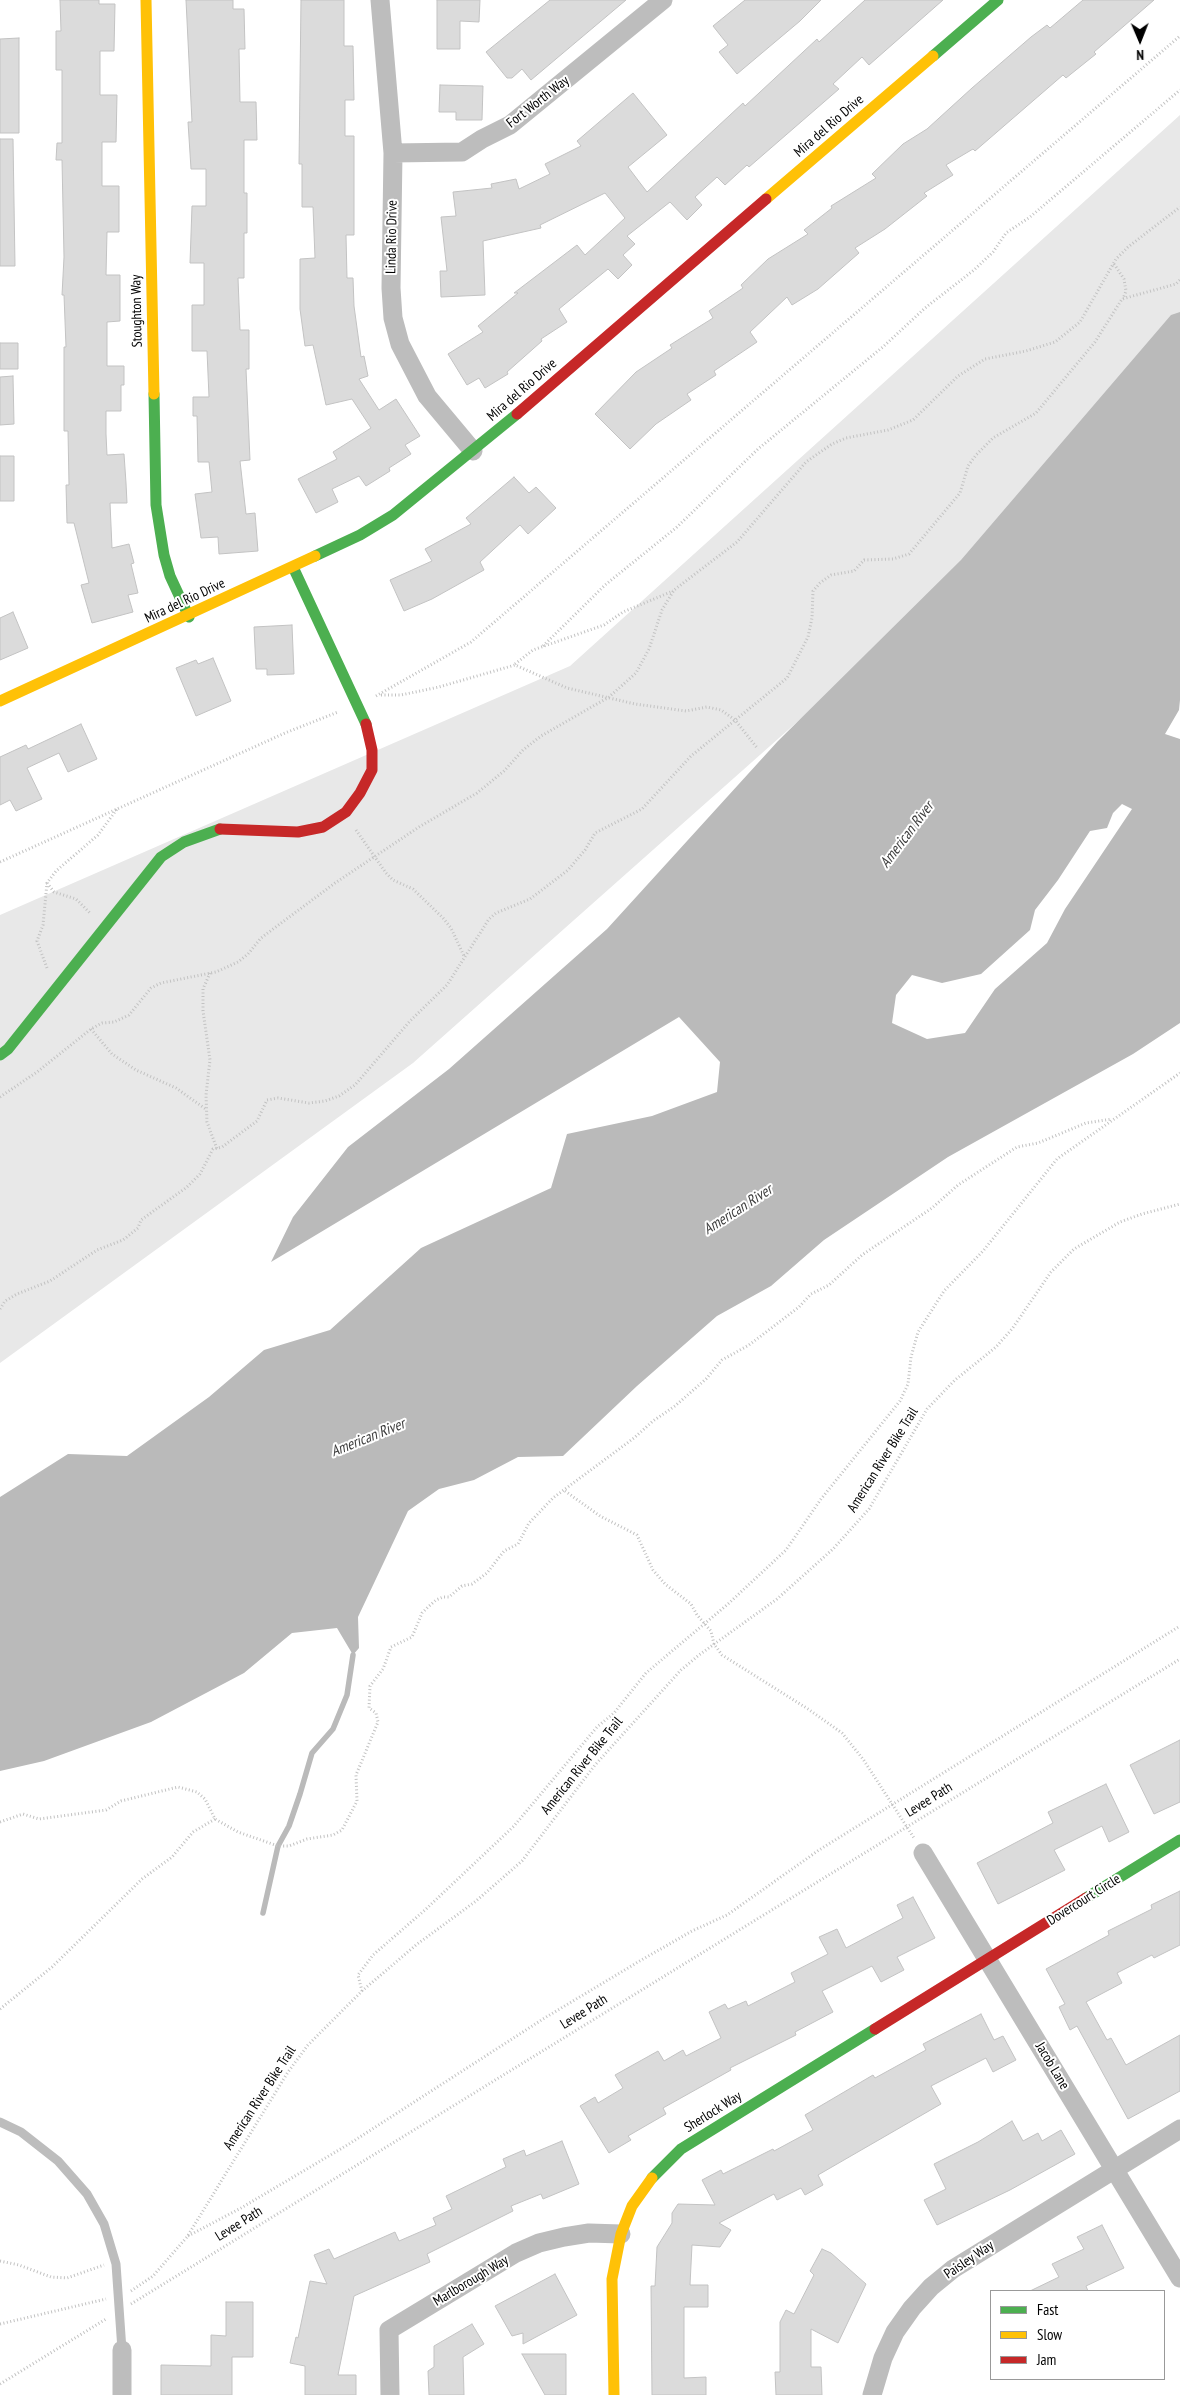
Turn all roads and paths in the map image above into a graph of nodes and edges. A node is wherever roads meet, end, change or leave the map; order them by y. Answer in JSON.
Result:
{"nodes":[{"id":1,"x":146,"y":0,"type":"edge"},
{"id":2,"x":380,"y":0,"type":"edge"},
{"id":3,"x":663,"y":0,"type":"edge"},
{"id":4,"x":998,"y":0,"type":"edge"},
{"id":5,"x":1180,"y":36,"type":"edge"},
{"id":6,"x":1180,"y":90,"type":"edge"},
{"id":7,"x":393,"y":153,"type":"junction"},
{"id":8,"x":1180,"y":208,"type":"edge"},
{"id":9,"x":1114,"y":263,"type":"junction"},
{"id":10,"x":1180,"y":280,"type":"edge"},
{"id":11,"x":1122,"y":299,"type":"junction"},
{"id":12,"x":473,"y":451,"type":"junction"},
{"id":13,"x":293,"y":567,"type":"junction"},
{"id":14,"x":674,"y":590,"type":"junction"},
{"id":15,"x":189,"y":616,"type":"junction"},
{"id":16,"x":543,"y":646,"type":"junction"},
{"id":17,"x":515,"y":665,"type":"junction"},
{"id":18,"x":380,"y":694,"type":"junction"},
{"id":19,"x":609,"y":697,"type":"junction"},
{"id":20,"x":0,"y":701,"type":"edge"},
{"id":21,"x":358,"y":704,"type":"junction"},
{"id":22,"x":735,"y":720,"type":"junction"},
{"id":23,"x":758,"y":749,"type":"dead end"},
{"id":24,"x":118,"y":809,"type":"junction"},
{"id":25,"x":346,"y":812,"type":"junction"},
{"id":26,"x":374,"y":857,"type":"junction"},
{"id":27,"x":0,"y":862,"type":"edge"},
{"id":28,"x":47,"y":883,"type":"junction"},
{"id":29,"x":104,"y":928,"type":"junction"},
{"id":30,"x":464,"y":956,"type":"junction"},
{"id":31,"x":210,"y":973,"type":"junction"},
{"id":32,"x":61,"y":983,"type":"junction"},
{"id":33,"x":91,"y":1029,"type":"junction"},
{"id":34,"x":0,"y":1055,"type":"edge"},
{"id":35,"x":1180,"y":1073,"type":"edge"},
{"id":36,"x":0,"y":1097,"type":"edge"},
{"id":37,"x":207,"y":1110,"type":"junction"},
{"id":38,"x":1112,"y":1119,"type":"junction"},
{"id":39,"x":216,"y":1149,"type":"junction"},
{"id":40,"x":1180,"y":1204,"type":"edge"},
{"id":41,"x":0,"y":1309,"type":"edge"},
{"id":42,"x":565,"y":1491,"type":"junction"},
{"id":43,"x":705,"y":1623,"type":"junction"},
{"id":44,"x":1180,"y":1626,"type":"edge"},
{"id":45,"x":714,"y":1644,"type":"junction"},
{"id":46,"x":1180,"y":1659,"type":"edge"},
{"id":47,"x":893,"y":1805,"type":"junction"},
{"id":48,"x":215,"y":1819,"type":"junction"},
{"id":49,"x":0,"y":1822,"type":"edge"},
{"id":50,"x":907,"y":1827,"type":"junction"},
{"id":51,"x":1180,"y":1840,"type":"edge"},
{"id":52,"x":923,"y":1853,"type":"joint"},
{"id":53,"x":987,"y":1959,"type":"junction"},
{"id":54,"x":362,"y":1991,"type":"junction"},
{"id":55,"x":0,"y":2009,"type":"edge"},
{"id":56,"x":0,"y":2122,"type":"edge"},
{"id":57,"x":1180,"y":2129,"type":"edge"},
{"id":58,"x":1115,"y":2169,"type":"junction"},
{"id":59,"x":621,"y":2234,"type":"junction"},
{"id":60,"x":188,"y":2237,"type":"junction"},
{"id":61,"x":0,"y":2261,"type":"edge"},
{"id":62,"x":116,"y":2264,"type":"junction"},
{"id":63,"x":1180,"y":2278,"type":"edge"},
{"id":64,"x":118,"y":2296,"type":"junction"},
{"id":65,"x":119,"y":2312,"type":"junction"},
{"id":66,"x":0,"y":2324,"type":"edge"},
{"id":67,"x":122,"y":2350,"type":"joint"},
{"id":68,"x":0,"y":2384,"type":"edge"},
{"id":69,"x":122,"y":2395,"type":"edge"},
{"id":70,"x":390,"y":2395,"type":"edge"},
{"id":71,"x":614,"y":2395,"type":"edge"},
{"id":72,"x":872,"y":2395,"type":"edge"}],
"edges":[{"from":1,"to":15,"type":"street","name":"Stoughton Way"},
{"from":2,"to":7,"type":"street","name":"Linda Rio Drive"},
{"from":3,"to":7,"type":"street","name":"Fort Worth Way"},
{"from":4,"to":12,"type":"street","name":"Mira del Rio Drive"},
{"from":5,"to":18,"type":"path"},
{"from":6,"to":16,"type":"path"},
{"from":7,"to":12,"type":"street","name":"Linda Rio Drive"},
{"from":8,"to":9,"type":"path"},
{"from":9,"to":11,"type":"path"},
{"from":9,"to":14,"type":"path"},
{"from":10,"to":11,"type":"path"},
{"from":11,"to":22,"type":"path"},
{"from":12,"to":13,"type":"street","name":"Mira del Rio Drive"},
{"from":13,"to":15,"type":"street","name":"Mira del Rio Drive"},
{"from":13,"to":21,"type":"street"},
{"from":14,"to":16,"type":"path"},
{"from":14,"to":19,"type":"path"},
{"from":15,"to":20,"type":"street","name":"Mira del Rio Drive"},
{"from":16,"to":17,"type":"path"},
{"from":17,"to":18,"type":"path"},
{"from":17,"to":19,"type":"path"},
{"from":18,"to":21,"type":"path"},
{"from":19,"to":22,"type":"path"},
{"from":19,"to":26,"type":"path"},
{"from":21,"to":24,"type":"path"},
{"from":21,"to":25,"type":"street"},
{"from":22,"to":23,"type":"path"},
{"from":22,"to":30,"type":"path"},
{"from":24,"to":27,"type":"path"},
{"from":24,"to":28,"type":"path"},
{"from":25,"to":26,"type":"path"},
{"from":25,"to":29,"type":"street"},
{"from":26,"to":30,"type":"path"},
{"from":26,"to":31,"type":"path"},
{"from":28,"to":29,"type":"path"},
{"from":28,"to":32,"type":"path"},
{"from":29,"to":32,"type":"street"},
{"from":30,"to":39,"type":"path"},
{"from":31,"to":33,"type":"path"},
{"from":31,"to":37,"type":"path"},
{"from":32,"to":34,"type":"street"},
{"from":33,"to":36,"type":"path"},
{"from":33,"to":37,"type":"path"},
{"from":35,"to":38,"type":"path"},
{"from":37,"to":39,"type":"path"},
{"from":38,"to":42,"type":"path"},
{"from":38,"to":43,"type":"path"},
{"from":39,"to":41,"type":"path"},
{"from":40,"to":45,"type":"path","name":"American River Bike Trail"},
{"from":42,"to":43,"type":"path"},
{"from":42,"to":48,"type":"path"},
{"from":43,"to":45,"type":"path"},
{"from":43,"to":54,"type":"path"},
{"from":44,"to":47,"type":"path"},
{"from":45,"to":47,"type":"path"},
{"from":45,"to":54,"type":"path","name":"American River Bike Trail"},
{"from":46,"to":50,"type":"path","name":"Levee Path"},
{"from":47,"to":50,"type":"path"},
{"from":47,"to":60,"type":"path"},
{"from":48,"to":49,"type":"path"},
{"from":48,"to":55,"type":"path"},
{"from":50,"to":52,"type":"path"},
{"from":50,"to":65,"type":"path","name":"Levee Path"},
{"from":51,"to":53,"type":"street","name":"Dovercourt Circle"},
{"from":52,"to":53,"type":"street","name":"Jacob Lane"},
{"from":53,"to":58,"type":"street","name":"Jacob Lane"},
{"from":53,"to":59,"type":"street","name":"Sherlock Way"},
{"from":54,"to":60,"type":"path","name":"American River Bike Trail"},
{"from":56,"to":62,"type":"lane"},
{"from":57,"to":58,"type":"street"},
{"from":58,"to":63,"type":"street","name":"Jacob Lane"},
{"from":58,"to":72,"type":"street","name":"Paisley Way"},
{"from":59,"to":70,"type":"street","name":"Marlborough Way"},
{"from":59,"to":71,"type":"street","name":"Sherlock Way"},
{"from":60,"to":64,"type":"path","name":"American River Bike Trail"},
{"from":61,"to":62,"type":"path"},
{"from":62,"to":64,"type":"lane"},
{"from":64,"to":65,"type":"lane"},
{"from":64,"to":66,"type":"path","name":"American River Bike Trail"},
{"from":65,"to":67,"type":"lane"},
{"from":65,"to":68,"type":"path","name":"Levee Path"},
{"from":67,"to":69,"type":"street"}]}
